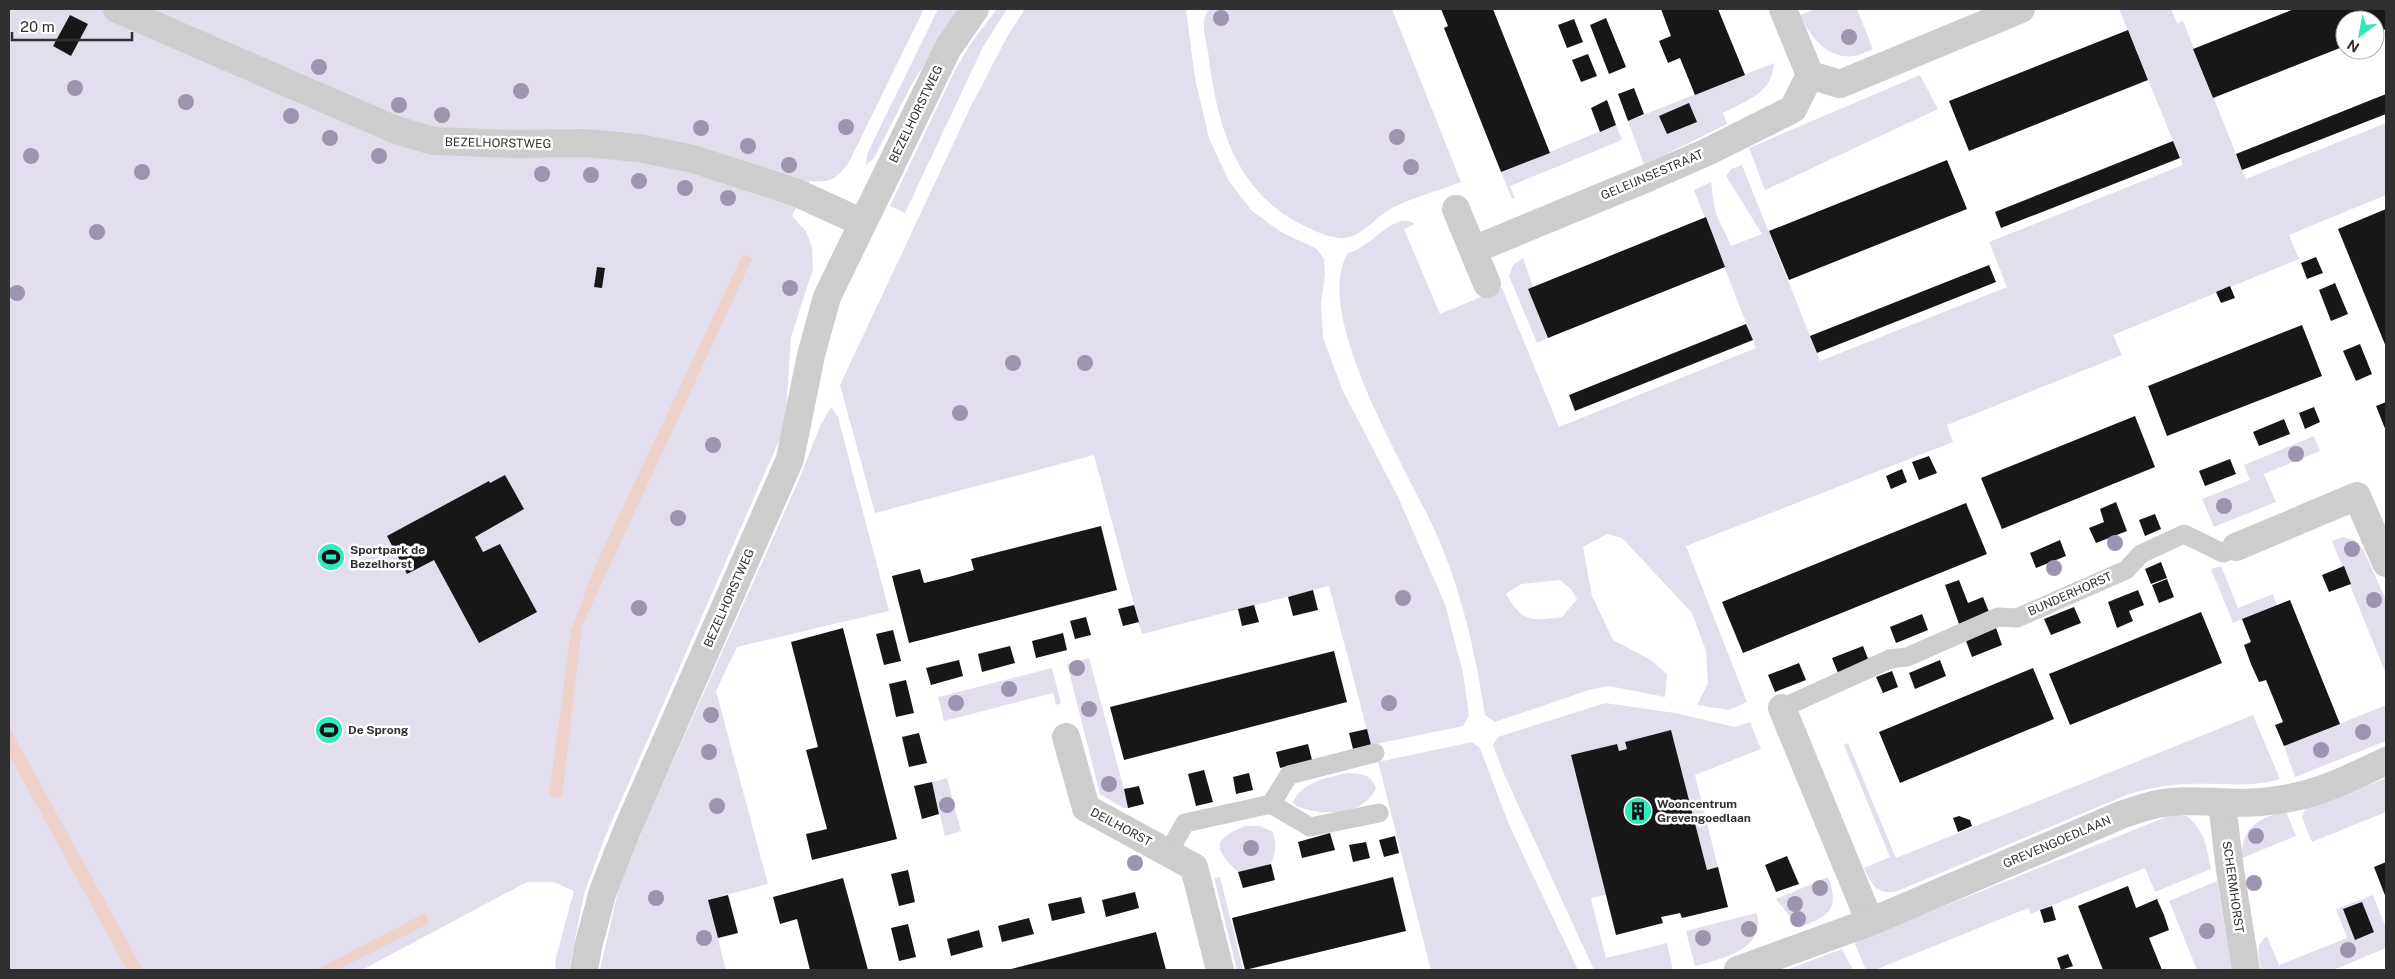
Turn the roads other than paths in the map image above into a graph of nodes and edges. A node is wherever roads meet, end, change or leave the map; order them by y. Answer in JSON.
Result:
{"nodes":[{"id":1,"x":117,"y":9,"type":"edge"},
{"id":2,"x":975,"y":9,"type":"edge"},
{"id":3,"x":1783,"y":9,"type":"edge"},
{"id":4,"x":2021,"y":9,"type":"edge"},
{"id":5,"x":1810,"y":75,"type":"junction"},
{"id":6,"x":1456,"y":209,"type":"dead end"},
{"id":7,"x":862,"y":223,"type":"junction"},
{"id":8,"x":1473,"y":250,"type":"junction"},
{"id":9,"x":1487,"y":284,"type":"dead end"},
{"id":10,"x":2236,"y":548,"type":"joint"},
{"id":11,"x":2386,"y":563,"type":"edge"},
{"id":12,"x":1782,"y":708,"type":"joint"},
{"id":13,"x":1066,"y":737,"type":"dead end"},
{"id":14,"x":1376,"y":753,"type":"dead end"},
{"id":15,"x":2386,"y":761,"type":"edge"},
{"id":16,"x":2222,"y":803,"type":"junction"},
{"id":17,"x":1271,"y":804,"type":"junction"},
{"id":18,"x":1379,"y":814,"type":"dead end"},
{"id":19,"x":1168,"y":853,"type":"junction"},
{"id":20,"x":1870,"y":922,"type":"junction"},
{"id":21,"x":584,"y":970,"type":"edge"},
{"id":22,"x":1220,"y":970,"type":"edge"},
{"id":23,"x":1738,"y":970,"type":"edge"},
{"id":24,"x":2246,"y":970,"type":"edge"}],
"edges":[{"from":1,"to":7,"type":"street","name":"BEZELHORSTWEG"},
{"from":2,"to":7,"type":"street","name":"BEZELHORSTWEG"},
{"from":3,"to":5,"type":"street"},
{"from":4,"to":5,"type":"street"},
{"from":5,"to":8,"type":"street","name":"GELEIJNSESTRAAT"},
{"from":6,"to":8,"type":"street"},
{"from":7,"to":21,"type":"street","name":"BEZELHORSTWEG"},
{"from":8,"to":9,"type":"street"},
{"from":10,"to":11,"type":"street","name":"BUNDERHORST"},
{"from":10,"to":12,"type":"lane","name":"BUNDERHORST"},
{"from":12,"to":20,"type":"street","name":"BUNDERHORST"},
{"from":13,"to":19,"type":"street","name":"DEILHORST"},
{"from":14,"to":17,"type":"lane"},
{"from":15,"to":16,"type":"street","name":"GREVENGOEDLAAN"},
{"from":16,"to":20,"type":"street","name":"GREVENGOEDLAAN"},
{"from":16,"to":24,"type":"street","name":"SCHERMHORST"},
{"from":17,"to":18,"type":"lane"},
{"from":17,"to":19,"type":"lane"},
{"from":19,"to":22,"type":"street","name":"DEILHORST"},
{"from":20,"to":23,"type":"street","name":"GREVENGOEDLAAN"}]}
